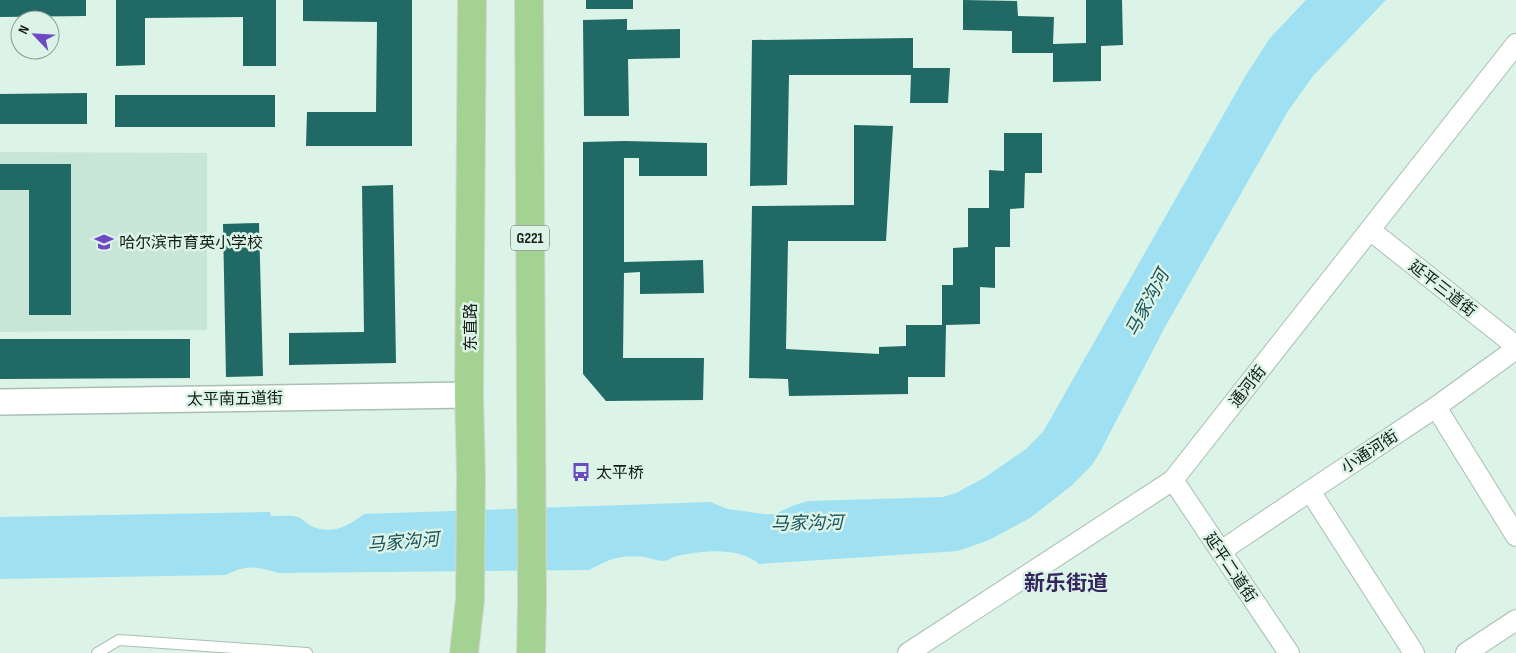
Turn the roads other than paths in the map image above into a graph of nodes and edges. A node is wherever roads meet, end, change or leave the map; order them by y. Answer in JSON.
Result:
{"nodes":[{"id":1,"x":472,"y":0,"type":"edge"},
{"id":2,"x":529,"y":0,"type":"edge"},
{"id":3,"x":1516,"y":44,"type":"edge"},
{"id":4,"x":1370,"y":230,"type":"junction"},
{"id":5,"x":1516,"y":347,"type":"edge"},
{"id":6,"x":469,"y":395,"type":"junction"},
{"id":7,"x":0,"y":402,"type":"edge"},
{"id":8,"x":1436,"y":408,"type":"junction"},
{"id":9,"x":1173,"y":480,"type":"junction"},
{"id":10,"x":1310,"y":491,"type":"junction"},
{"id":11,"x":1516,"y":536,"type":"edge"},
{"id":12,"x":1221,"y":551,"type":"junction"},
{"id":13,"x":1516,"y":620,"type":"edge"},
{"id":14,"x":921,"y":650,"type":"edge"},
{"id":15,"x":97,"y":653,"type":"edge"},
{"id":16,"x":307,"y":653,"type":"edge"},
{"id":17,"x":464,"y":653,"type":"edge"},
{"id":18,"x":531,"y":653,"type":"edge"},
{"id":19,"x":1290,"y":653,"type":"edge"},
{"id":20,"x":1414,"y":653,"type":"edge"},
{"id":21,"x":1466,"y":653,"type":"edge"}],
"edges":[{"from":1,"to":6,"type":"highway","name":"东直路"},
{"from":2,"to":18,"type":"highway","number":"G221"},
{"from":3,"to":4,"type":"street","name":"通河街"},
{"from":4,"to":5,"type":"street","name":"延平三道街"},
{"from":4,"to":9,"type":"street","name":"通河街"},
{"from":5,"to":8,"type":"street","name":"小通河街"},
{"from":6,"to":7,"type":"street","name":"太平南五道街"},
{"from":6,"to":17,"type":"highway","name":"东直路"},
{"from":8,"to":10,"type":"street","name":"小通河街"},
{"from":8,"to":11,"type":"street"},
{"from":9,"to":12,"type":"street","name":"延平二道街"},
{"from":9,"to":14,"type":"street","name":"通河街"},
{"from":10,"to":12,"type":"street","name":"小通河街"},
{"from":10,"to":20,"type":"street"},
{"from":12,"to":19,"type":"street","name":"延平二道街"},
{"from":13,"to":21,"type":"street"},
{"from":15,"to":16,"type":"lane"}]}
